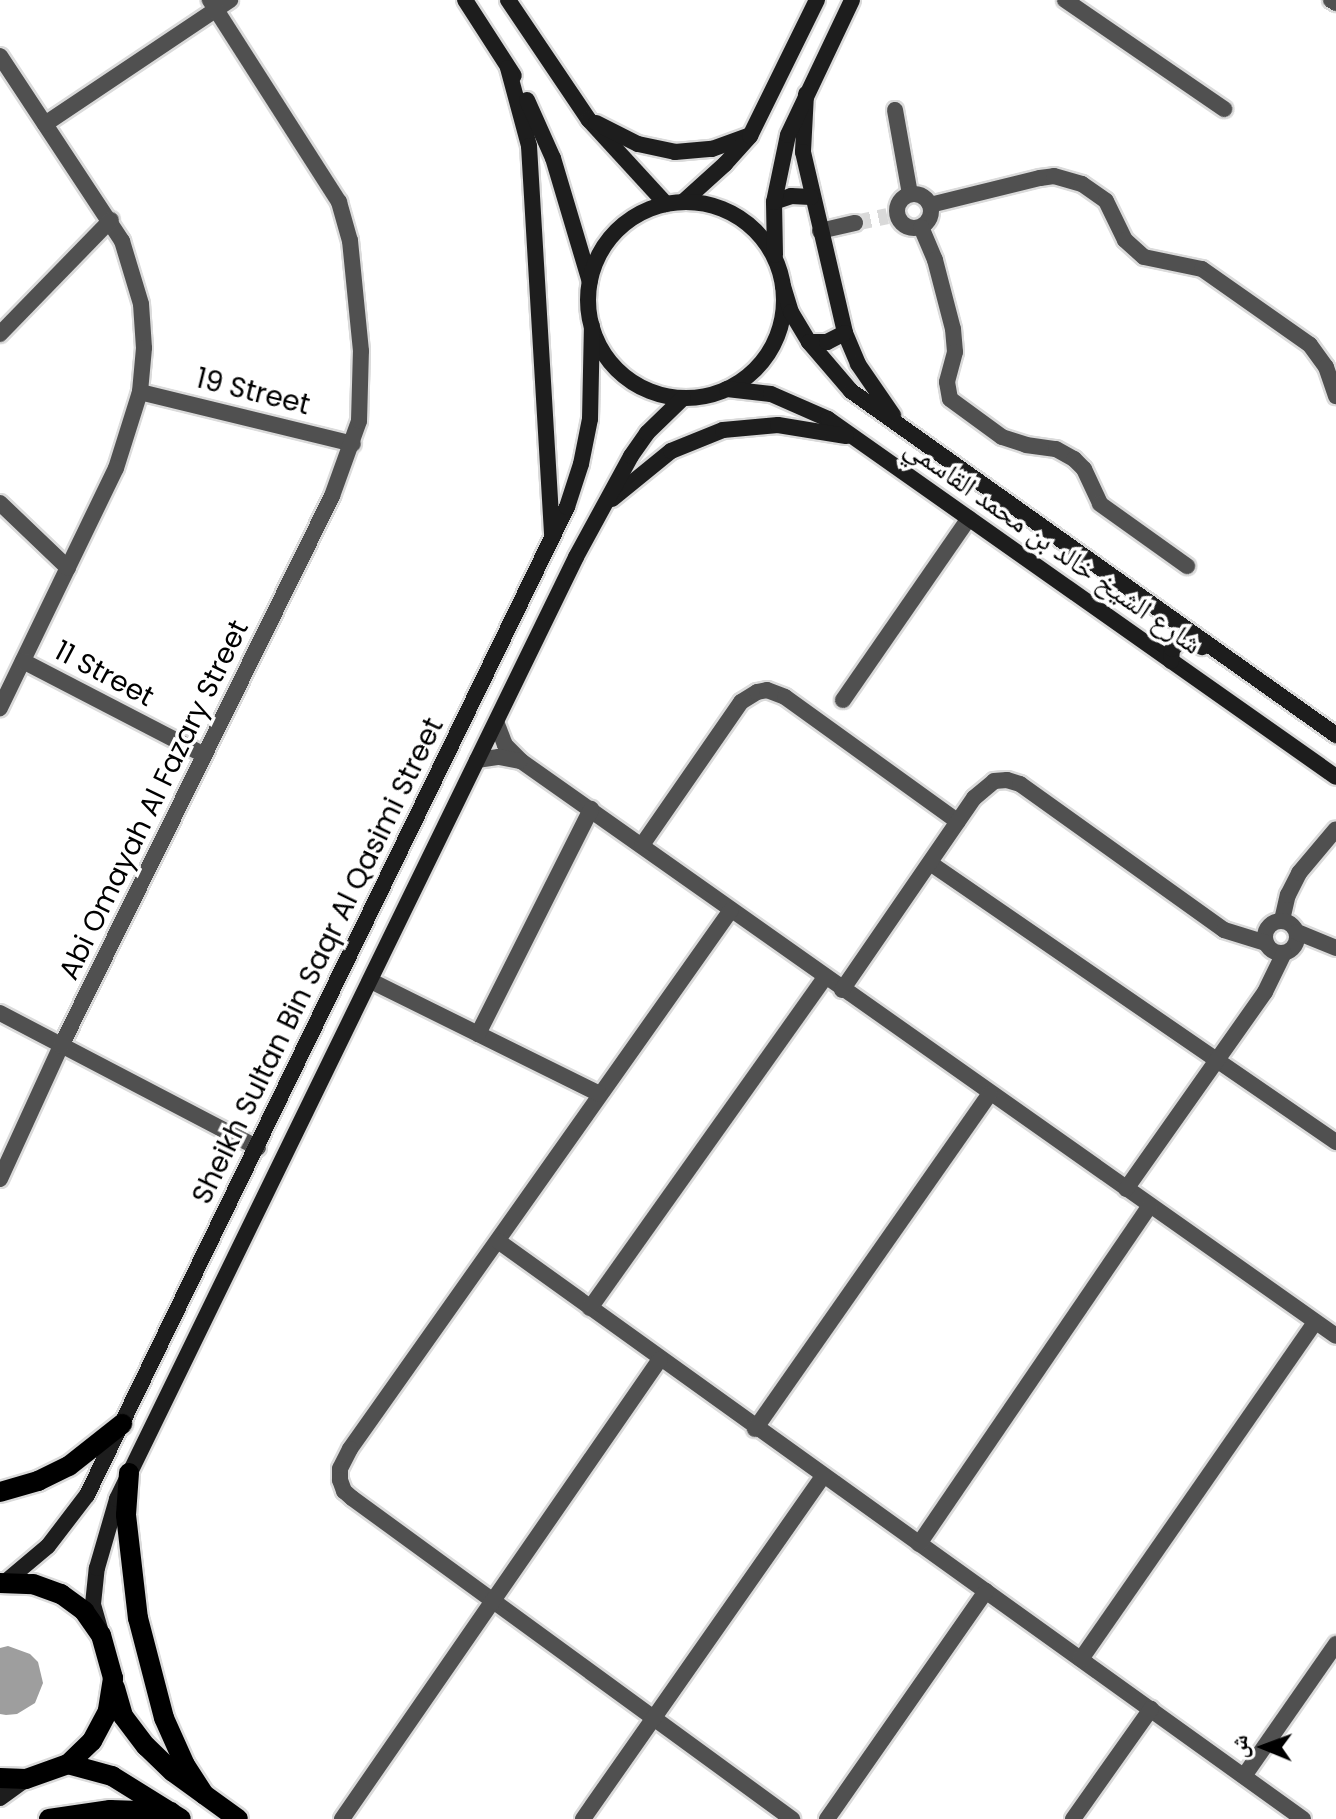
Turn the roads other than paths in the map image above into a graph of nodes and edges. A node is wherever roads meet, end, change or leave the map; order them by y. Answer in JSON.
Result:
{"nodes":[{"id":1,"x":465,"y":0,"type":"edge"},
{"id":2,"x":508,"y":0,"type":"edge"},
{"id":3,"x":817,"y":0,"type":"edge"},
{"id":4,"x":852,"y":0,"type":"edge"},
{"id":5,"x":1065,"y":0,"type":"edge"},
{"id":6,"x":219,"y":3,"type":"edge"},
{"id":7,"x":0,"y":56,"type":"edge"},
{"id":8,"x":508,"y":68,"type":"junction"},
{"id":9,"x":806,"y":94,"type":"junction"},
{"id":10,"x":1224,"y":109,"type":"dead end"},
{"id":11,"x":895,"y":110,"type":"dead end"},
{"id":12,"x":589,"y":120,"type":"junction"},
{"id":13,"x":45,"y":124,"type":"junction"},
{"id":14,"x":750,"y":136,"type":"junction"},
{"id":15,"x":910,"y":194,"type":"junction"},
{"id":16,"x":811,"y":197,"type":"junction"},
{"id":17,"x":774,"y":202,"type":"junction"},
{"id":18,"x":675,"y":203,"type":"junction"},
{"id":19,"x":930,"y":205,"type":"junction"},
{"id":20,"x":111,"y":220,"type":"junction"},
{"id":21,"x":855,"y":223,"type":"tunnel mouth"},
{"id":22,"x":921,"y":227,"type":"junction"},
{"id":23,"x":820,"y":231,"type":"junction"},
{"id":24,"x":777,"y":264,"type":"junction"},
{"id":25,"x":590,"y":282,"type":"junction"},
{"id":26,"x":783,"y":286,"type":"junction"},
{"id":27,"x":592,"y":326,"type":"junction"},
{"id":28,"x":845,"y":333,"type":"junction"},
{"id":29,"x":0,"y":334,"type":"edge"},
{"id":30,"x":809,"y":342,"type":"junction"},
{"id":31,"x":727,"y":389,"type":"junction"},
{"id":32,"x":140,"y":392,"type":"junction"},
{"id":33,"x":1336,"y":396,"type":"edge"},
{"id":34,"x":683,"y":398,"type":"junction"},
{"id":35,"x":903,"y":429,"type":"junction"},
{"id":36,"x":853,"y":437,"type":"junction"},
{"id":37,"x":353,"y":444,"type":"junction"},
{"id":38,"x":0,"y":503,"type":"edge"},
{"id":39,"x":602,"y":508,"type":"junction"},
{"id":40,"x":969,"y":518,"type":"junction"},
{"id":41,"x":552,"y":537,"type":"junction"},
{"id":42,"x":1187,"y":566,"type":"dead end"},
{"id":43,"x":68,"y":568,"type":"junction"},
{"id":44,"x":23,"y":661,"type":"junction"},
{"id":45,"x":1171,"y":661,"type":"junction"},
{"id":46,"x":1243,"y":667,"type":"junction"},
{"id":47,"x":843,"y":700,"type":"dead end"},
{"id":48,"x":0,"y":708,"type":"edge"},
{"id":49,"x":497,"y":724,"type":"junction"},
{"id":50,"x":1336,"y":735,"type":"edge"},
{"id":51,"x":204,"y":755,"type":"junction"},
{"id":52,"x":477,"y":760,"type":"junction"},
{"id":53,"x":521,"y":761,"type":"junction"},
{"id":54,"x":1335,"y":779,"type":"edge"},
{"id":55,"x":591,"y":809,"type":"junction"},
{"id":56,"x":1336,"y":812,"type":"edge"},
{"id":57,"x":958,"y":822,"type":"junction"},
{"id":58,"x":1333,"y":831,"type":"edge"},
{"id":59,"x":642,"y":845,"type":"junction"},
{"id":60,"x":930,"y":863,"type":"junction"},
{"id":61,"x":731,"y":910,"type":"junction"},
{"id":62,"x":1282,"y":920,"type":"junction"},
{"id":63,"x":1297,"y":932,"type":"junction"},
{"id":64,"x":1266,"y":943,"type":"junction"},
{"id":65,"x":1336,"y":948,"type":"edge"},
{"id":66,"x":1284,"y":953,"type":"junction"},
{"id":67,"x":825,"y":977,"type":"junction"},
{"id":68,"x":371,"y":981,"type":"junction"},
{"id":69,"x":842,"y":990,"type":"junction"},
{"id":70,"x":0,"y":1013,"type":"edge"},
{"id":71,"x":478,"y":1034,"type":"junction"},
{"id":72,"x":61,"y":1046,"type":"junction"},
{"id":73,"x":1216,"y":1058,"type":"junction"},
{"id":74,"x":600,"y":1094,"type":"junction"},
{"id":75,"x":990,"y":1094,"type":"junction"},
{"id":76,"x":1336,"y":1142,"type":"edge"},
{"id":77,"x":258,"y":1148,"type":"junction"},
{"id":78,"x":0,"y":1179,"type":"edge"},
{"id":79,"x":1126,"y":1189,"type":"junction"},
{"id":80,"x":1150,"y":1206,"type":"junction"},
{"id":81,"x":498,"y":1241,"type":"junction"},
{"id":82,"x":590,"y":1308,"type":"junction"},
{"id":83,"x":1315,"y":1322,"type":"junction"},
{"id":84,"x":1336,"y":1336,"type":"edge"},
{"id":85,"x":660,"y":1359,"type":"junction"},
{"id":86,"x":122,"y":1424,"type":"junction"},
{"id":87,"x":755,"y":1429,"type":"junction"},
{"id":88,"x":129,"y":1473,"type":"junction"},
{"id":89,"x":823,"y":1476,"type":"junction"},
{"id":90,"x":0,"y":1492,"type":"edge"},
{"id":91,"x":919,"y":1544,"type":"junction"},
{"id":92,"x":2,"y":1583,"type":"edge"},
{"id":93,"x":986,"y":1591,"type":"junction"},
{"id":94,"x":493,"y":1601,"type":"junction"},
{"id":95,"x":101,"y":1635,"type":"junction"},
{"id":96,"x":1336,"y":1644,"type":"edge"},
{"id":97,"x":1081,"y":1659,"type":"junction"},
{"id":98,"x":113,"y":1678,"type":"junction"},
{"id":99,"x":1151,"y":1709,"type":"junction"},
{"id":100,"x":654,"y":1718,"type":"junction"},
{"id":101,"x":68,"y":1764,"type":"junction"},
{"id":102,"x":1244,"y":1776,"type":"junction"},
{"id":103,"x":0,"y":1778,"type":"edge"},
{"id":104,"x":26,"y":1779,"type":"junction"},
{"id":105,"x":204,"y":1794,"type":"junction"},
{"id":106,"x":0,"y":1798,"type":"edge"},
{"id":107,"x":176,"y":1815,"type":"edge"},
{"id":108,"x":49,"y":1819,"type":"edge"},
{"id":109,"x":238,"y":1819,"type":"edge"},
{"id":110,"x":342,"y":1819,"type":"edge"},
{"id":111,"x":583,"y":1819,"type":"edge"},
{"id":112,"x":792,"y":1819,"type":"edge"},
{"id":113,"x":827,"y":1819,"type":"edge"},
{"id":114,"x":1073,"y":1819,"type":"edge"},
{"id":115,"x":1303,"y":1819,"type":"edge"}],
"edges":[{"from":1,"to":8,"type":"main road"},
{"from":2,"to":12,"type":"main road"},
{"from":3,"to":14,"type":"main road"},
{"from":4,"to":9,"type":"main road"},
{"from":5,"to":10,"type":"street"},
{"from":6,"to":13,"type":"street"},
{"from":6,"to":37,"type":"street","name":"Abi Omayah Al Fazary Street"},
{"from":7,"to":13,"type":"street"},
{"from":8,"to":25,"type":"main road"},
{"from":8,"to":41,"type":"main road"},
{"from":9,"to":16,"type":"main road"},
{"from":9,"to":17,"type":"main road"},
{"from":11,"to":15,"type":"street"},
{"from":12,"to":14,"type":"main road"},
{"from":12,"to":18,"type":"main road"},
{"from":13,"to":20,"type":"street"},
{"from":14,"to":18,"type":"main road"},
{"from":15,"to":19,"type":"street"},
{"from":15,"to":22,"type":"street"},
{"from":16,"to":17,"type":"main road"},
{"from":16,"to":23,"type":"main road"},
{"from":17,"to":24,"type":"main road"},
{"from":18,"to":24,"type":"main road"},
{"from":18,"to":25,"type":"main road"},
{"from":19,"to":22,"type":"street"},
{"from":19,"to":33,"type":"street"},
{"from":20,"to":29,"type":"street"},
{"from":20,"to":32,"type":"street"},
{"from":21,"to":23,"type":"street"},
{"from":22,"to":42,"type":"street"},
{"from":23,"to":28,"type":"main road"},
{"from":24,"to":26,"type":"main road"},
{"from":25,"to":27,"type":"main road"},
{"from":26,"to":30,"type":"main road","name":"شارع الشيخ خالد بن محمد القاسمي"},
{"from":26,"to":31,"type":"main road"},
{"from":27,"to":34,"type":"main road"},
{"from":27,"to":41,"type":"main road","name":"Sheikh Sultan Bin Saqr Al Qasimi Street"},
{"from":28,"to":30,"type":"main road"},
{"from":28,"to":35,"type":"main road"},
{"from":30,"to":35,"type":"main road","name":"شارع الشيخ خالد بن محمد القاسمي"},
{"from":31,"to":34,"type":"main road"},
{"from":31,"to":36,"type":"main road","name":"شارع الشيخ خالد بن محمد القاسمي"},
{"from":32,"to":37,"type":"street","name":"19 Street"},
{"from":32,"to":43,"type":"street"},
{"from":34,"to":39,"type":"main road","name":"Sheikh Sultan Bin Saqr Al Qasimi Street"},
{"from":35,"to":46,"type":"main road","name":"شارع الشيخ خالد بن محمد القاسمي"},
{"from":36,"to":39,"type":"main road"},
{"from":36,"to":40,"type":"main road","name":"شارع الشيخ خالد بن محمد القاسمي"},
{"from":37,"to":51,"type":"street","name":"Abi Omayah Al Fazary Street"},
{"from":38,"to":43,"type":"street"},
{"from":39,"to":49,"type":"main road","name":"Sheikh Sultan Bin Saqr Al Qasimi Street"},
{"from":40,"to":45,"type":"main road","name":"شارع الشيخ خالد بن محمد القاسمي"},
{"from":40,"to":47,"type":"street"},
{"from":41,"to":77,"type":"main road","name":"Sheikh Sultan Bin Saqr Al Qasimi Street"},
{"from":43,"to":44,"type":"street"},
{"from":44,"to":48,"type":"street"},
{"from":44,"to":51,"type":"street","name":"11 Street"},
{"from":45,"to":46,"type":"main road"},
{"from":45,"to":54,"type":"main road","name":"شارع الشيخ خالد بن محمد القاسمي"},
{"from":46,"to":50,"type":"main road","name":"شارع الشيخ خالد بن محمد القاسمي"},
{"from":49,"to":52,"type":"main road","name":"Sheikh Sultan Bin Saqr Al Qasimi Street"},
{"from":49,"to":53,"type":"street"},
{"from":51,"to":72,"type":"street","name":"Abi Omayah Al Fazary Street"},
{"from":52,"to":53,"type":"street"},
{"from":52,"to":68,"type":"main road","name":"Sheikh Sultan Bin Saqr Al Qasimi Street"},
{"from":53,"to":55,"type":"street"},
{"from":55,"to":59,"type":"street"},
{"from":55,"to":71,"type":"street"},
{"from":56,"to":58,"type":"street"},
{"from":57,"to":59,"type":"street"},
{"from":57,"to":60,"type":"street"},
{"from":57,"to":64,"type":"street"},
{"from":58,"to":62,"type":"street"},
{"from":59,"to":61,"type":"street"},
{"from":60,"to":69,"type":"street"},
{"from":60,"to":73,"type":"street"},
{"from":61,"to":67,"type":"street"},
{"from":61,"to":74,"type":"street"},
{"from":62,"to":63,"type":"street"},
{"from":62,"to":64,"type":"street"},
{"from":63,"to":65,"type":"street"},
{"from":63,"to":66,"type":"street"},
{"from":64,"to":66,"type":"street"},
{"from":66,"to":73,"type":"street"},
{"from":67,"to":69,"type":"street"},
{"from":67,"to":82,"type":"street"},
{"from":68,"to":71,"type":"street"},
{"from":68,"to":88,"type":"main road","name":"Sheikh Sultan Bin Saqr Al Qasimi Street"},
{"from":69,"to":75,"type":"street"},
{"from":70,"to":72,"type":"street"},
{"from":71,"to":74,"type":"street"},
{"from":72,"to":77,"type":"street"},
{"from":72,"to":78,"type":"street","name":"Abi Omayah Al Fazary Street"},
{"from":73,"to":76,"type":"street"},
{"from":73,"to":79,"type":"street"},
{"from":74,"to":81,"type":"street"},
{"from":75,"to":79,"type":"street"},
{"from":75,"to":87,"type":"street"},
{"from":77,"to":86,"type":"main road","name":"Sheikh Sultan Bin Saqr Al Qasimi Street"},
{"from":79,"to":80,"type":"street"},
{"from":80,"to":83,"type":"street"},
{"from":80,"to":91,"type":"street"},
{"from":81,"to":82,"type":"street"},
{"from":81,"to":94,"type":"street"},
{"from":82,"to":85,"type":"street"},
{"from":83,"to":84,"type":"street"},
{"from":83,"to":97,"type":"street"},
{"from":85,"to":87,"type":"street"},
{"from":85,"to":94,"type":"street"},
{"from":86,"to":90,"type":"main road"},
{"from":86,"to":92,"type":"main road","name":"Sheikh Sultan Bin Saqr Al Qasimi Street"},
{"from":87,"to":89,"type":"street"},
{"from":88,"to":95,"type":"main road","name":"Sheikh Sultan Bin Saqr Al Qasimi Street"},
{"from":88,"to":105,"type":"main road"},
{"from":89,"to":91,"type":"street"},
{"from":89,"to":100,"type":"street"},
{"from":91,"to":93,"type":"street"},
{"from":92,"to":95,"type":"main road"},
{"from":93,"to":97,"type":"street"},
{"from":93,"to":113,"type":"street"},
{"from":94,"to":100,"type":"street"},
{"from":94,"to":110,"type":"street"},
{"from":95,"to":98,"type":"main road"},
{"from":96,"to":102,"type":"street"},
{"from":97,"to":99,"type":"street"},
{"from":98,"to":101,"type":"main road"},
{"from":98,"to":105,"type":"main road"},
{"from":99,"to":102,"type":"street"},
{"from":99,"to":114,"type":"street"},
{"from":100,"to":111,"type":"street"},
{"from":100,"to":112,"type":"street"},
{"from":101,"to":104,"type":"main road"},
{"from":101,"to":107,"type":"main road"},
{"from":102,"to":115,"type":"street"},
{"from":103,"to":104,"type":"main road"},
{"from":104,"to":106,"type":"main road"},
{"from":105,"to":109,"type":"main road"},
{"from":107,"to":108,"type":"main road"}]}
